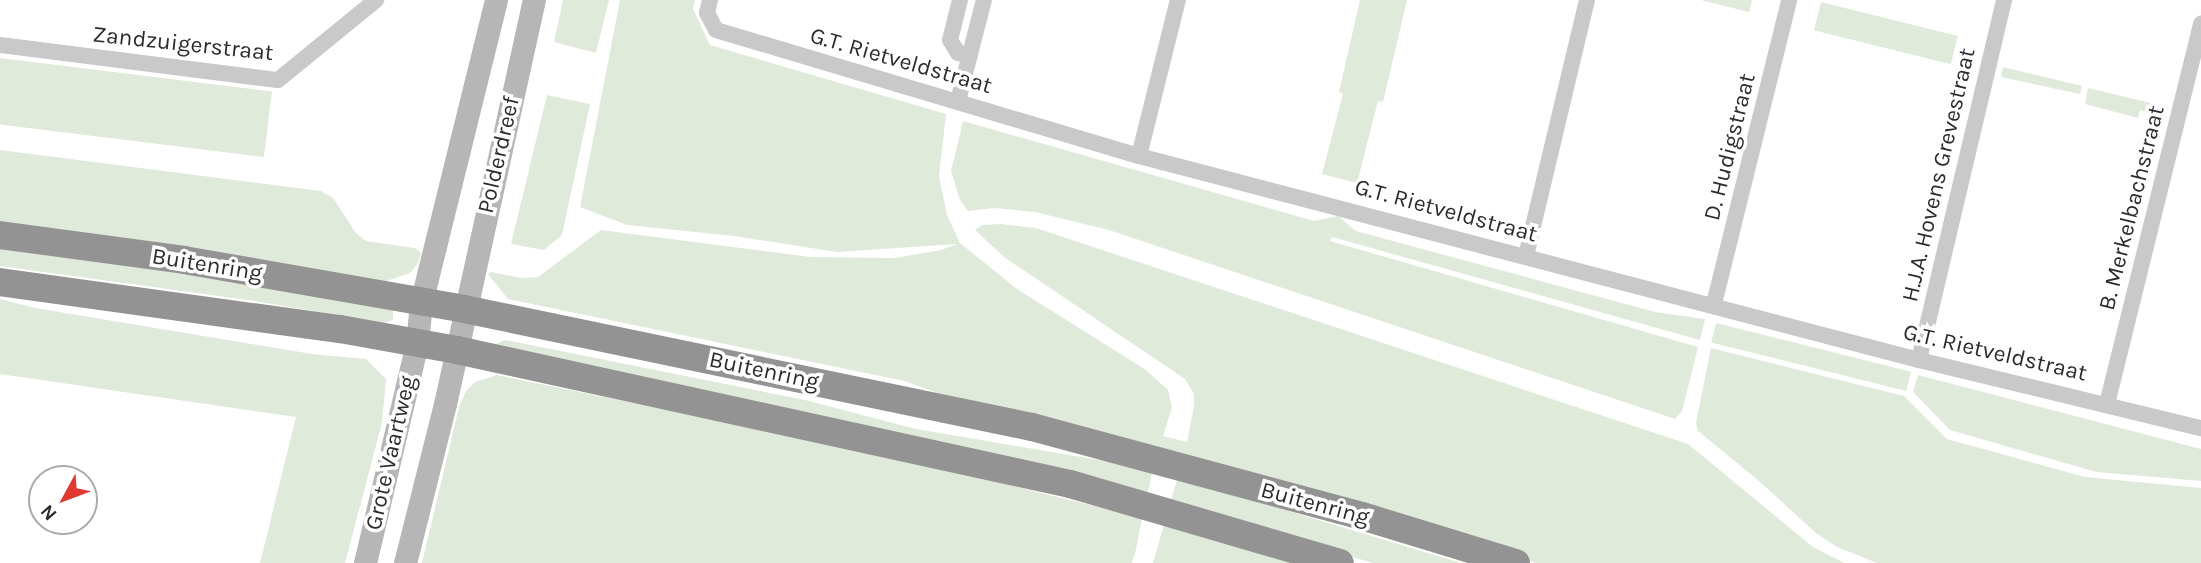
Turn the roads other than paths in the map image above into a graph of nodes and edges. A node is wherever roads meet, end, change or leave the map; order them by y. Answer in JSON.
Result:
{"nodes":[{"id":1,"x":376,"y":0,"type":"edge"},
{"id":2,"x":496,"y":0,"type":"edge"},
{"id":3,"x":534,"y":0,"type":"edge"},
{"id":4,"x":710,"y":0,"type":"edge"},
{"id":5,"x":960,"y":0,"type":"edge"},
{"id":6,"x":984,"y":0,"type":"edge"},
{"id":7,"x":1178,"y":0,"type":"edge"},
{"id":8,"x":1587,"y":0,"type":"edge"},
{"id":9,"x":1789,"y":0,"type":"edge"},
{"id":10,"x":2004,"y":0,"type":"edge"},
{"id":11,"x":2201,"y":23,"type":"edge"},
{"id":12,"x":0,"y":45,"type":"edge"},
{"id":13,"x":970,"y":55,"type":"junction"},
{"id":14,"x":958,"y":101,"type":"junction"},
{"id":15,"x":1139,"y":156,"type":"junction"},
{"id":16,"x":0,"y":235,"type":"edge"},
{"id":17,"x":1526,"y":256,"type":"junction"},
{"id":18,"x":0,"y":282,"type":"edge"},
{"id":19,"x":421,"y":303,"type":"junction"},
{"id":20,"x":1714,"y":304,"type":"junction"},
{"id":21,"x":464,"y":309,"type":"junction"},
{"id":22,"x":417,"y":343,"type":"junction"},
{"id":23,"x":457,"y":351,"type":"junction"},
{"id":24,"x":1919,"y":360,"type":"junction"},
{"id":25,"x":2108,"y":404,"type":"junction"},
{"id":26,"x":2201,"y":428,"type":"edge"},
{"id":27,"x":365,"y":563,"type":"edge"},
{"id":28,"x":405,"y":563,"type":"edge"},
{"id":29,"x":1340,"y":563,"type":"edge"},
{"id":30,"x":1516,"y":563,"type":"edge"}],
"edges":[{"from":1,"to":12,"type":"street","name":"Zandzuigerstraat"},
{"from":2,"to":19,"type":"main road","name":"Polderdreef"},
{"from":3,"to":21,"type":"main road","name":"Polderdreef"},
{"from":4,"to":14,"type":"street","name":"G.T. Rietveldstraat"},
{"from":5,"to":13,"type":"street"},
{"from":6,"to":13,"type":"street"},
{"from":7,"to":15,"type":"street"},
{"from":8,"to":17,"type":"street"},
{"from":9,"to":20,"type":"street","name":"D. Hudigstraat"},
{"from":10,"to":24,"type":"street","name":"H.J.A. Hovens Grevestraat"},
{"from":11,"to":25,"type":"street","name":"B. Merkelbachstraat"},
{"from":13,"to":14,"type":"street"},
{"from":14,"to":15,"type":"street","name":"G.T. Rietveldstraat"},
{"from":15,"to":17,"type":"street","name":"G.T. Rietveldstraat"},
{"from":16,"to":19,"type":"highway","name":"Buitenring"},
{"from":17,"to":20,"type":"street","name":"G.T. Rietveldstraat"},
{"from":18,"to":22,"type":"highway","name":"Buitenring"},
{"from":19,"to":21,"type":"highway","name":"Buitenring"},
{"from":19,"to":22,"type":"main road","name":"Polderdreef"},
{"from":20,"to":24,"type":"street","name":"G.T. Rietveldstraat"},
{"from":21,"to":23,"type":"main road","name":"Polderdreef"},
{"from":21,"to":30,"type":"highway","name":"Buitenring"},
{"from":22,"to":23,"type":"highway","name":"Buitenring"},
{"from":22,"to":27,"type":"main road","name":"Grote Vaartweg"},
{"from":23,"to":28,"type":"main road","name":"Grote Vaartweg"},
{"from":23,"to":29,"type":"highway","name":"Buitenring"},
{"from":24,"to":25,"type":"street","name":"G.T. Rietveldstraat"},
{"from":25,"to":26,"type":"street","name":"G.T. Rietveldstraat"}]}
